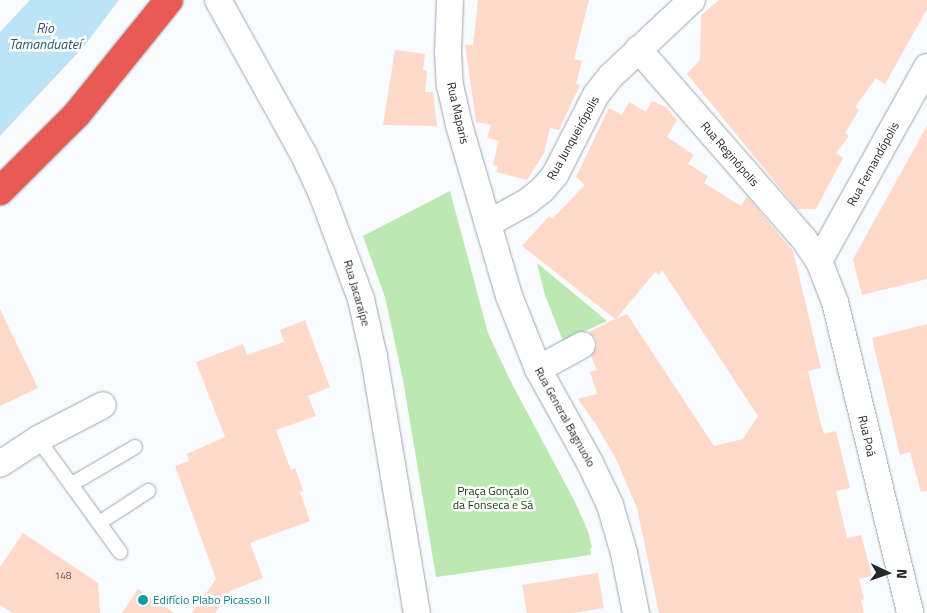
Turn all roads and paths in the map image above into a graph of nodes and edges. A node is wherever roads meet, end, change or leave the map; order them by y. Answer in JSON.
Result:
{"nodes":[{"id":1,"x":169,"y":0,"type":"edge"},
{"id":2,"x":218,"y":0,"type":"edge"},
{"id":3,"x":450,"y":0,"type":"edge"},
{"id":4,"x":692,"y":0,"type":"edge"},
{"id":5,"x":638,"y":49,"type":"junction"},
{"id":6,"x":927,"y":67,"type":"edge"},
{"id":7,"x":0,"y":191,"type":"edge"},
{"id":8,"x":489,"y":223,"type":"junction"},
{"id":9,"x":819,"y":261,"type":"junction"},
{"id":10,"x":582,"y":345,"type":"dead end"},
{"id":11,"x":538,"y":369,"type":"junction"},
{"id":12,"x":103,"y":405,"type":"dead end"},
{"id":13,"x":38,"y":439,"type":"junction"},
{"id":14,"x":135,"y":447,"type":"dead end"},
{"id":15,"x":0,"y":464,"type":"edge"},
{"id":16,"x":72,"y":484,"type":"junction"},
{"id":17,"x":148,"y":491,"type":"dead end"},
{"id":18,"x":99,"y":523,"type":"junction"},
{"id":19,"x":120,"y":552,"type":"dead end"},
{"id":20,"x":418,"y":613,"type":"edge"},
{"id":21,"x":636,"y":613,"type":"edge"},
{"id":22,"x":910,"y":613,"type":"edge"}],
"edges":[{"from":1,"to":7,"type":"highway"},
{"from":2,"to":20,"type":"street","name":"Rua Jacaraípe"},
{"from":3,"to":8,"type":"street","name":"Rua Maparis"},
{"from":4,"to":5,"type":"street","name":"Rua Junqueirópolis"},
{"from":5,"to":8,"type":"street","name":"Rua Junqueirópolis"},
{"from":5,"to":9,"type":"street","name":"Rua Reginópolis"},
{"from":6,"to":9,"type":"street","name":"Rua Fernandópolis"},
{"from":8,"to":11,"type":"street","name":"Rua General Bagnuolo"},
{"from":9,"to":22,"type":"street","name":"Rua Poá"},
{"from":10,"to":11,"type":"street"},
{"from":11,"to":21,"type":"street","name":"Rua General Bagnuolo"},
{"from":12,"to":13,"type":"street"},
{"from":13,"to":15,"type":"street"},
{"from":13,"to":16,"type":"lane"},
{"from":14,"to":16,"type":"lane"},
{"from":16,"to":18,"type":"lane"},
{"from":17,"to":18,"type":"lane"},
{"from":18,"to":19,"type":"lane"}]}
